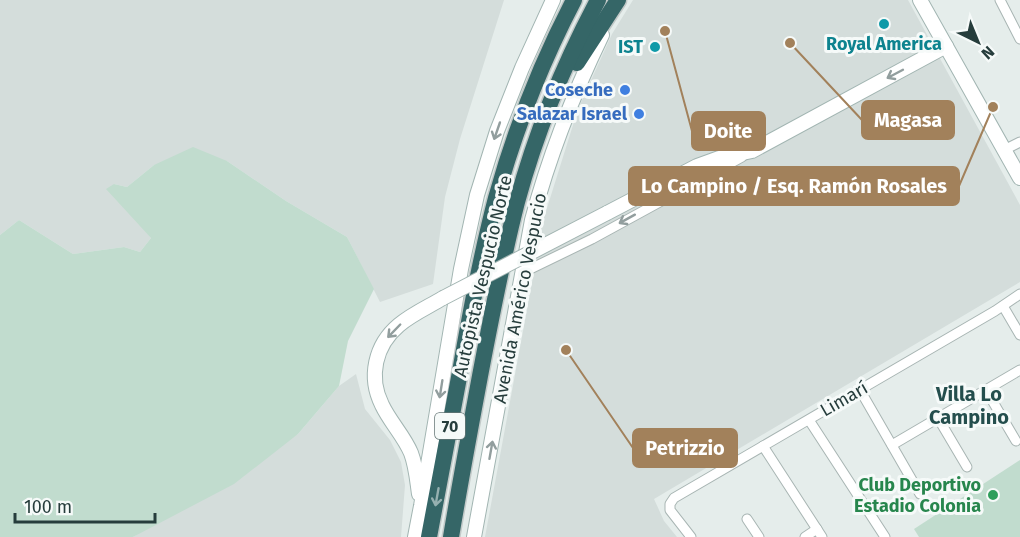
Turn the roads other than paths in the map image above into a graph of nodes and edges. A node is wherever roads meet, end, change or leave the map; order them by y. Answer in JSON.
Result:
{"nodes":[{"id":1,"x":553,"y":0,"type":"edge"},
{"id":2,"x":561,"y":0,"type":"edge"},
{"id":3,"x":574,"y":0,"type":"edge"},
{"id":4,"x":598,"y":0,"type":"edge"},
{"id":5,"x":619,"y":0,"type":"edge"},
{"id":6,"x":920,"y":0,"type":"edge"},
{"id":7,"x":1000,"y":0,"type":"edge"},
{"id":8,"x":1020,"y":39,"type":"edge"},
{"id":9,"x":946,"y":46,"type":"junction"},
{"id":10,"x":516,"y":134,"type":"junction"},
{"id":11,"x":539,"y":136,"type":"junction"},
{"id":12,"x":1020,"y":141,"type":"edge"},
{"id":13,"x":1004,"y":150,"type":"junction"},
{"id":14,"x":752,"y":151,"type":"junction"},
{"id":15,"x":1020,"y":178,"type":"edge"},
{"id":16,"x":522,"y":273,"type":"junction"},
{"id":17,"x":1020,"y":294,"type":"edge"},
{"id":18,"x":1003,"y":306,"type":"junction"},
{"id":19,"x":1020,"y":335,"type":"edge"},
{"id":20,"x":1020,"y":370,"type":"edge"},
{"id":21,"x":860,"y":390,"type":"junction"},
{"id":22,"x":986,"y":390,"type":"junction"},
{"id":23,"x":938,"y":418,"type":"junction"},
{"id":24,"x":809,"y":420,"type":"junction"},
{"id":25,"x":1016,"y":441,"type":"dead end"},
{"id":26,"x":892,"y":445,"type":"junction"},
{"id":27,"x":763,"y":446,"type":"junction"},
{"id":28,"x":967,"y":467,"type":"dead end"},
{"id":29,"x":920,"y":494,"type":"dead end"},
{"id":30,"x":421,"y":506,"type":"junction"},
{"id":31,"x":747,"y":519,"type":"dead end"},
{"id":32,"x":452,"y":533,"type":"edge"},
{"id":33,"x":819,"y":533,"type":"edge"},
{"id":34,"x":415,"y":537,"type":"edge"},
{"id":35,"x":429,"y":537,"type":"edge"},
{"id":36,"x":474,"y":537,"type":"edge"},
{"id":37,"x":691,"y":537,"type":"edge"},
{"id":38,"x":759,"y":537,"type":"edge"},
{"id":39,"x":805,"y":537,"type":"edge"},
{"id":40,"x":885,"y":537,"type":"edge"}],
"edges":[{"from":1,"to":30,"type":"main road","one_way":true},
{"from":2,"to":10,"type":"highway"},
{"from":3,"to":10,"type":"highway","name":"Autopista Vespucio Norte","number":"70"},
{"from":4,"to":11,"type":"highway","name":"Autopista Vespucio Norte","number":"70"},
{"from":5,"to":11,"type":"highway"},
{"from":5,"to":16,"type":"main road","name":"Avenida Américo Vespucio"},
{"from":6,"to":9,"type":"main road"},
{"from":7,"to":8,"type":"street"},
{"from":9,"to":13,"type":"main road"},
{"from":9,"to":14,"type":"main road","one_way":true},
{"from":10,"to":35,"type":"highway","name":"Autopista Vespucio Norte","number":"70","one_way":true},
{"from":11,"to":32,"type":"highway","name":"Autopista Vespucio Norte","number":"70"},
{"from":12,"to":13,"type":"street"},
{"from":13,"to":15,"type":"main road"},
{"from":14,"to":16,"type":"street","one_way":true},
{"from":14,"to":30,"type":"main road","one_way":true,"bridge":true},
{"from":36,"to":16,"type":"main road","name":"Avenida Américo Vespucio","one_way":true},
{"from":17,"to":18,"type":"street","name":"Limarí"},
{"from":18,"to":19,"type":"street"},
{"from":18,"to":21,"type":"street","name":"Limarí"},
{"from":20,"to":22,"type":"street"},
{"from":21,"to":24,"type":"street","name":"Limarí"},
{"from":21,"to":26,"type":"street"},
{"from":22,"to":23,"type":"street"},
{"from":22,"to":25,"type":"street"},
{"from":23,"to":26,"type":"street"},
{"from":23,"to":28,"type":"street"},
{"from":24,"to":27,"type":"street","name":"Limarí"},
{"from":24,"to":40,"type":"street"},
{"from":26,"to":29,"type":"street"},
{"from":27,"to":33,"type":"street"},
{"from":27,"to":37,"type":"street","name":"Limarí"},
{"from":30,"to":34,"type":"main road"},
{"from":31,"to":38,"type":"street"},
{"from":33,"to":39,"type":"street"}]}
